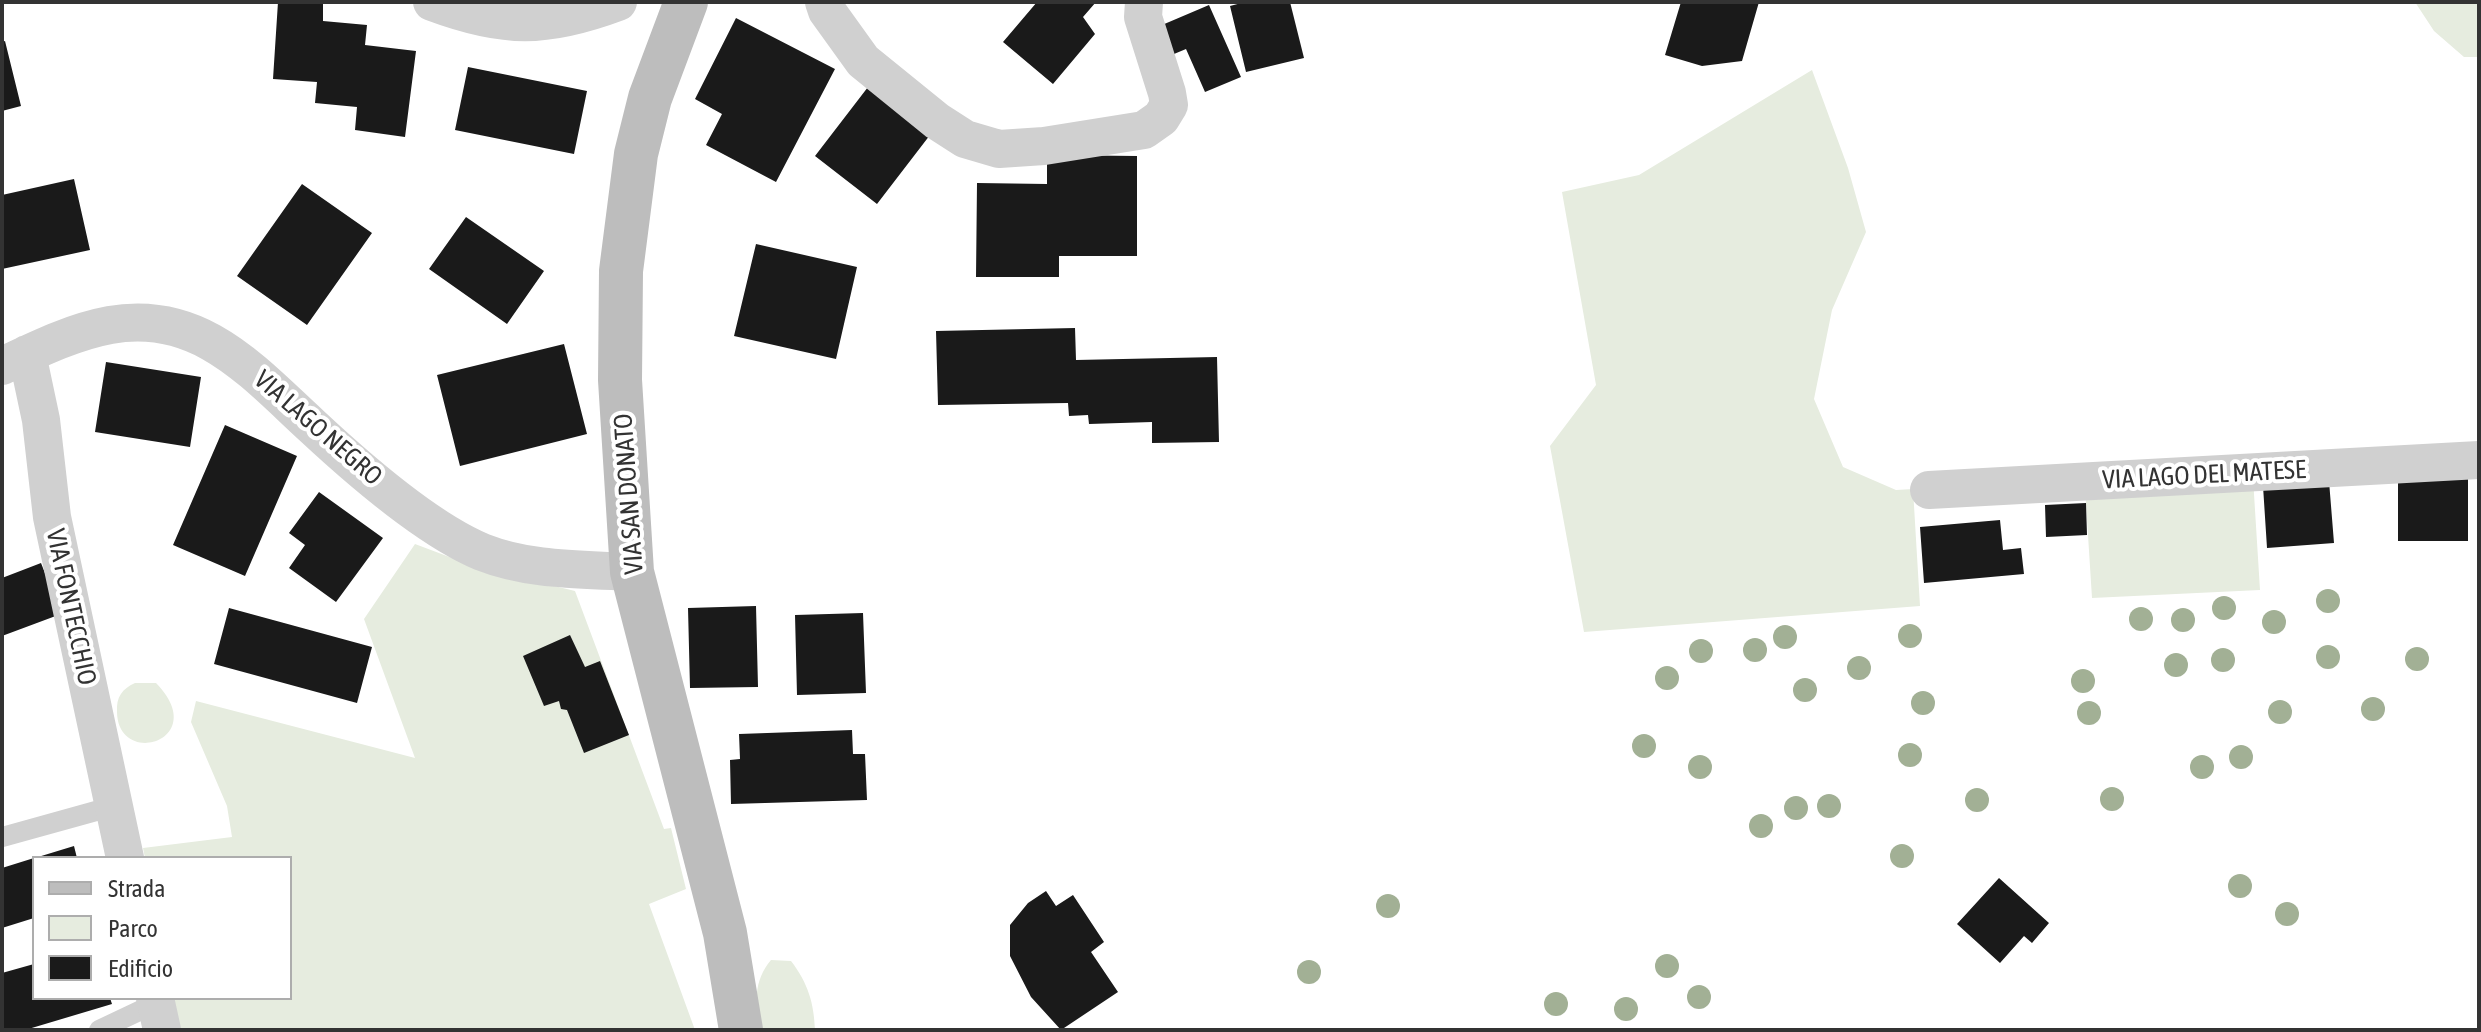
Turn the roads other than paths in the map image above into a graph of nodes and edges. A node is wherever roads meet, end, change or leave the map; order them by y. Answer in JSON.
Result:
{"nodes":[{"id":1,"x":432,"y":2,"type":"edge"},
{"id":2,"x":618,"y":2,"type":"edge"},
{"id":3,"x":686,"y":2,"type":"edge"},
{"id":4,"x":824,"y":2,"type":"edge"},
{"id":5,"x":1144,"y":2,"type":"edge"},
{"id":6,"x":15,"y":360,"type":"edge"},
{"id":7,"x":2479,"y":460,"type":"edge"},
{"id":8,"x":1929,"y":490,"type":"dead end"},
{"id":9,"x":632,"y":572,"type":"junction"},
{"id":10,"x":114,"y":806,"type":"junction"},
{"id":11,"x":2,"y":837,"type":"edge"},
{"id":12,"x":125,"y":856,"type":"edge"},
{"id":13,"x":158,"y":1010,"type":"edge"},
{"id":14,"x":99,"y":1030,"type":"edge"},
{"id":15,"x":741,"y":1030,"type":"edge"}],
"edges":[{"from":1,"to":2,"type":"street"},
{"from":3,"to":9,"type":"street","name":"VIA SAN DONATO"},
{"from":4,"to":5,"type":"street"},
{"from":6,"to":9,"type":"street","name":"VIA LAGO NEGRO"},
{"from":6,"to":10,"type":"street","name":"VIA FONTECCHIO"},
{"from":7,"to":8,"type":"street","name":"VIA LAGO DEL MATESE"},
{"from":9,"to":15,"type":"street","name":"VIA SAN DONATO"},
{"from":10,"to":11,"type":"lane"},
{"from":10,"to":12,"type":"street","name":"VIA FONTECCHIO"},
{"from":13,"to":14,"type":"lane"}]}
